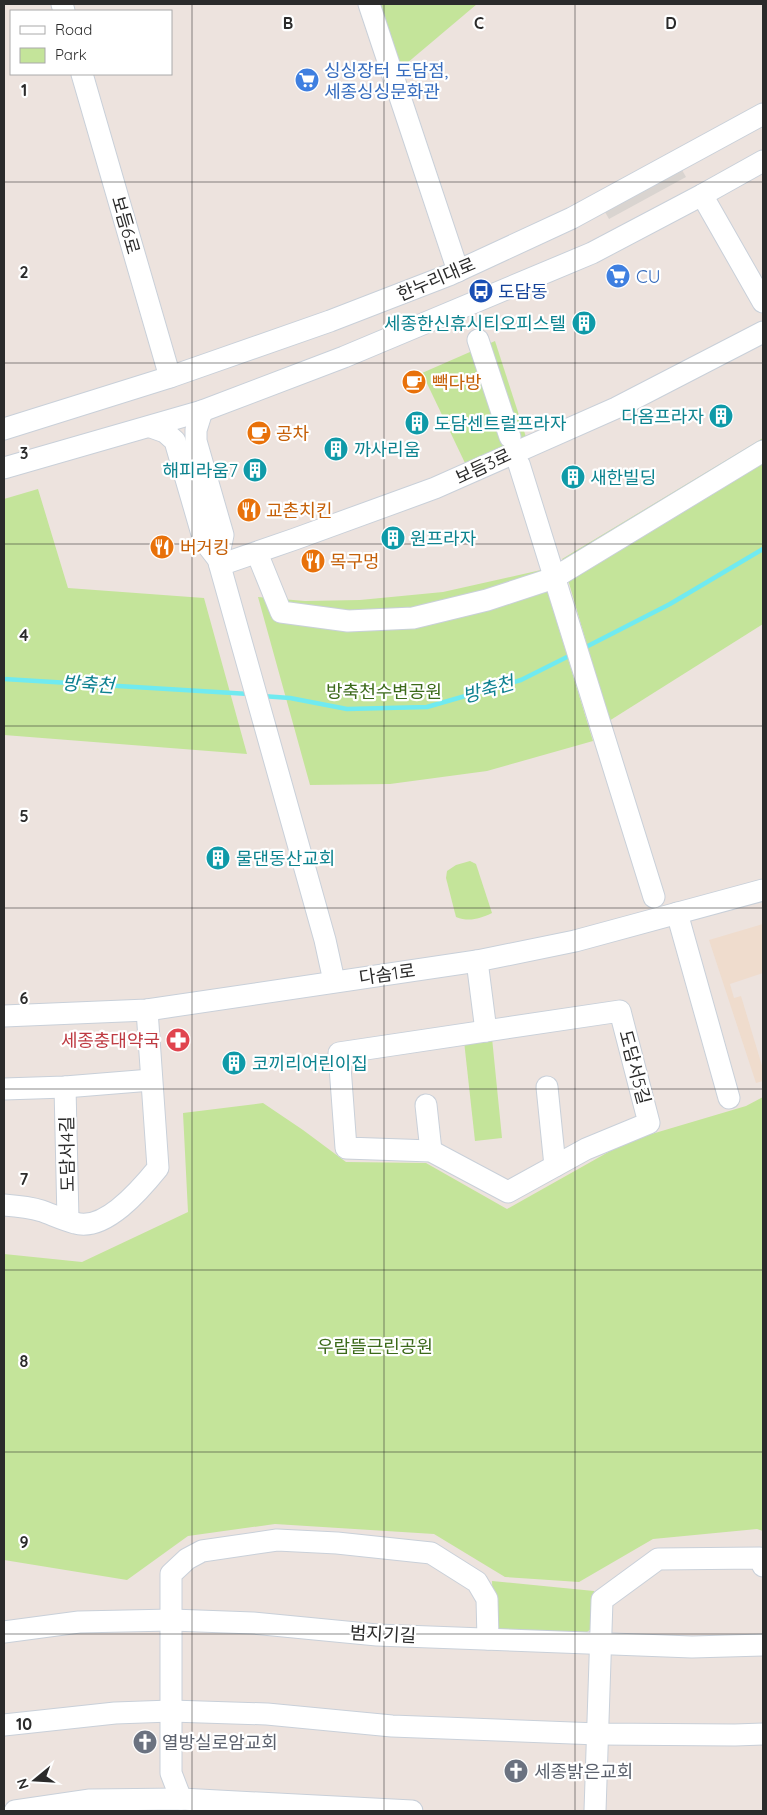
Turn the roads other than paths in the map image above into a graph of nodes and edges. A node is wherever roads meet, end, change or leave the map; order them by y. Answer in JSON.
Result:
{"nodes":[{"id":1,"x":369,"y":4,"type":"edge"},
{"id":2,"x":82,"y":75,"type":"edge"},
{"id":3,"x":763,"y":114,"type":"edge"},
{"id":4,"x":763,"y":160,"type":"edge"},
{"id":5,"x":702,"y":195,"type":"junction"},
{"id":6,"x":458,"y":271,"type":"junction"},
{"id":7,"x":763,"y":302,"type":"edge"},
{"id":8,"x":763,"y":332,"type":"edge"},
{"id":9,"x":478,"y":340,"type":"dead end"},
{"id":10,"x":170,"y":376,"type":"junction"},
{"id":11,"x":202,"y":411,"type":"junction"},
{"id":12,"x":152,"y":426,"type":"junction"},
{"id":13,"x":4,"y":429,"type":"edge"},
{"id":14,"x":510,"y":437,"type":"dead end"},
{"id":15,"x":763,"y":451,"type":"edge"},
{"id":16,"x":518,"y":464,"type":"dead end"},
{"id":17,"x":4,"y":468,"type":"edge"},
{"id":18,"x":258,"y":553,"type":"junction"},
{"id":19,"x":219,"y":562,"type":"junction"},
{"id":20,"x":554,"y":578,"type":"junction"},
{"id":21,"x":763,"y":890,"type":"edge"},
{"id":22,"x":654,"y":897,"type":"dead end"},
{"id":23,"x":677,"y":913,"type":"junction"},
{"id":24,"x":476,"y":961,"type":"junction"},
{"id":25,"x":334,"y":982,"type":"junction"},
{"id":26,"x":147,"y":1010,"type":"junction"},
{"id":27,"x":4,"y":1016,"type":"edge"},
{"id":28,"x":486,"y":1031,"type":"junction"},
{"id":29,"x":151,"y":1080,"type":"junction"},
{"id":30,"x":65,"y":1087,"type":"junction"},
{"id":31,"x":547,"y":1087,"type":"dead end"},
{"id":32,"x":4,"y":1089,"type":"edge"},
{"id":33,"x":729,"y":1098,"type":"dead end"},
{"id":34,"x":426,"y":1105,"type":"dead end"},
{"id":35,"x":431,"y":1151,"type":"junction"},
{"id":36,"x":554,"y":1166,"type":"junction"},
{"id":37,"x":4,"y":1204,"type":"edge"},
{"id":38,"x":68,"y":1220,"type":"junction"},
{"id":39,"x":763,"y":1566,"type":"edge"},
{"id":40,"x":172,"y":1620,"type":"junction"},
{"id":41,"x":4,"y":1632,"type":"edge"},
{"id":42,"x":488,"y":1639,"type":"junction"},
{"id":43,"x":601,"y":1643,"type":"junction"},
{"id":44,"x":763,"y":1645,"type":"edge"},
{"id":45,"x":171,"y":1711,"type":"junction"},
{"id":46,"x":4,"y":1724,"type":"edge"},
{"id":47,"x":598,"y":1734,"type":"junction"},
{"id":48,"x":763,"y":1734,"type":"edge"},
{"id":49,"x":181,"y":1799,"type":"junction"},
{"id":50,"x":15,"y":1811,"type":"edge"},
{"id":51,"x":412,"y":1811,"type":"edge"},
{"id":52,"x":595,"y":1811,"type":"edge"}],
"edges":[{"from":1,"to":6,"type":"street"},
{"from":2,"to":10,"type":"street","name":"보듬6로"},
{"from":3,"to":6,"type":"street","name":"한누리대로"},
{"from":4,"to":5,"type":"street","name":"한누리대로"},
{"from":5,"to":7,"type":"street"},
{"from":5,"to":11,"type":"street","name":"한누리대로"},
{"from":6,"to":10,"type":"street","name":"한누리대로"},
{"from":8,"to":18,"type":"street","name":"보듬3로"},
{"from":9,"to":14,"type":"street"},
{"from":10,"to":13,"type":"street","name":"한누리대로"},
{"from":11,"to":12,"type":"street","name":"한누리대로"},
{"from":11,"to":19,"type":"street"},
{"from":12,"to":17,"type":"street","name":"한누리대로"},
{"from":12,"to":19,"type":"street"},
{"from":15,"to":20,"type":"street"},
{"from":16,"to":20,"type":"street"},
{"from":18,"to":19,"type":"street","name":"보듬3로"},
{"from":18,"to":20,"type":"street"},
{"from":19,"to":25,"type":"street"},
{"from":20,"to":22,"type":"street"},
{"from":21,"to":23,"type":"street","name":"다솜1로"},
{"from":23,"to":24,"type":"street","name":"다솜1로"},
{"from":23,"to":33,"type":"street"},
{"from":24,"to":25,"type":"street","name":"다솜1로"},
{"from":24,"to":28,"type":"street"},
{"from":25,"to":26,"type":"street","name":"다솜1로"},
{"from":26,"to":27,"type":"street","name":"다솜1로"},
{"from":26,"to":29,"type":"street","name":"도담서4길"},
{"from":28,"to":35,"type":"street","name":"도담서5길"},
{"from":28,"to":36,"type":"street","name":"도담서5길"},
{"from":29,"to":30,"type":"street"},
{"from":29,"to":38,"type":"street","name":"도담서4길"},
{"from":30,"to":32,"type":"street"},
{"from":30,"to":38,"type":"street","name":"도담서4길"},
{"from":31,"to":36,"type":"street"},
{"from":34,"to":35,"type":"street"},
{"from":35,"to":36,"type":"street","name":"도담서5길"},
{"from":37,"to":38,"type":"street","name":"도담서4길"},
{"from":39,"to":43,"type":"street"},
{"from":40,"to":41,"type":"street","name":"범지기길"},
{"from":40,"to":42,"type":"street","name":"범지기길"},
{"from":40,"to":42,"type":"street"},
{"from":40,"to":45,"type":"street"},
{"from":42,"to":43,"type":"street","name":"범지기길"},
{"from":43,"to":44,"type":"street","name":"범지기길"},
{"from":43,"to":47,"type":"street"},
{"from":45,"to":46,"type":"street"},
{"from":45,"to":47,"type":"street"},
{"from":45,"to":49,"type":"street"},
{"from":47,"to":48,"type":"street"},
{"from":47,"to":52,"type":"street"},
{"from":49,"to":50,"type":"street"},
{"from":49,"to":51,"type":"street"}]}
